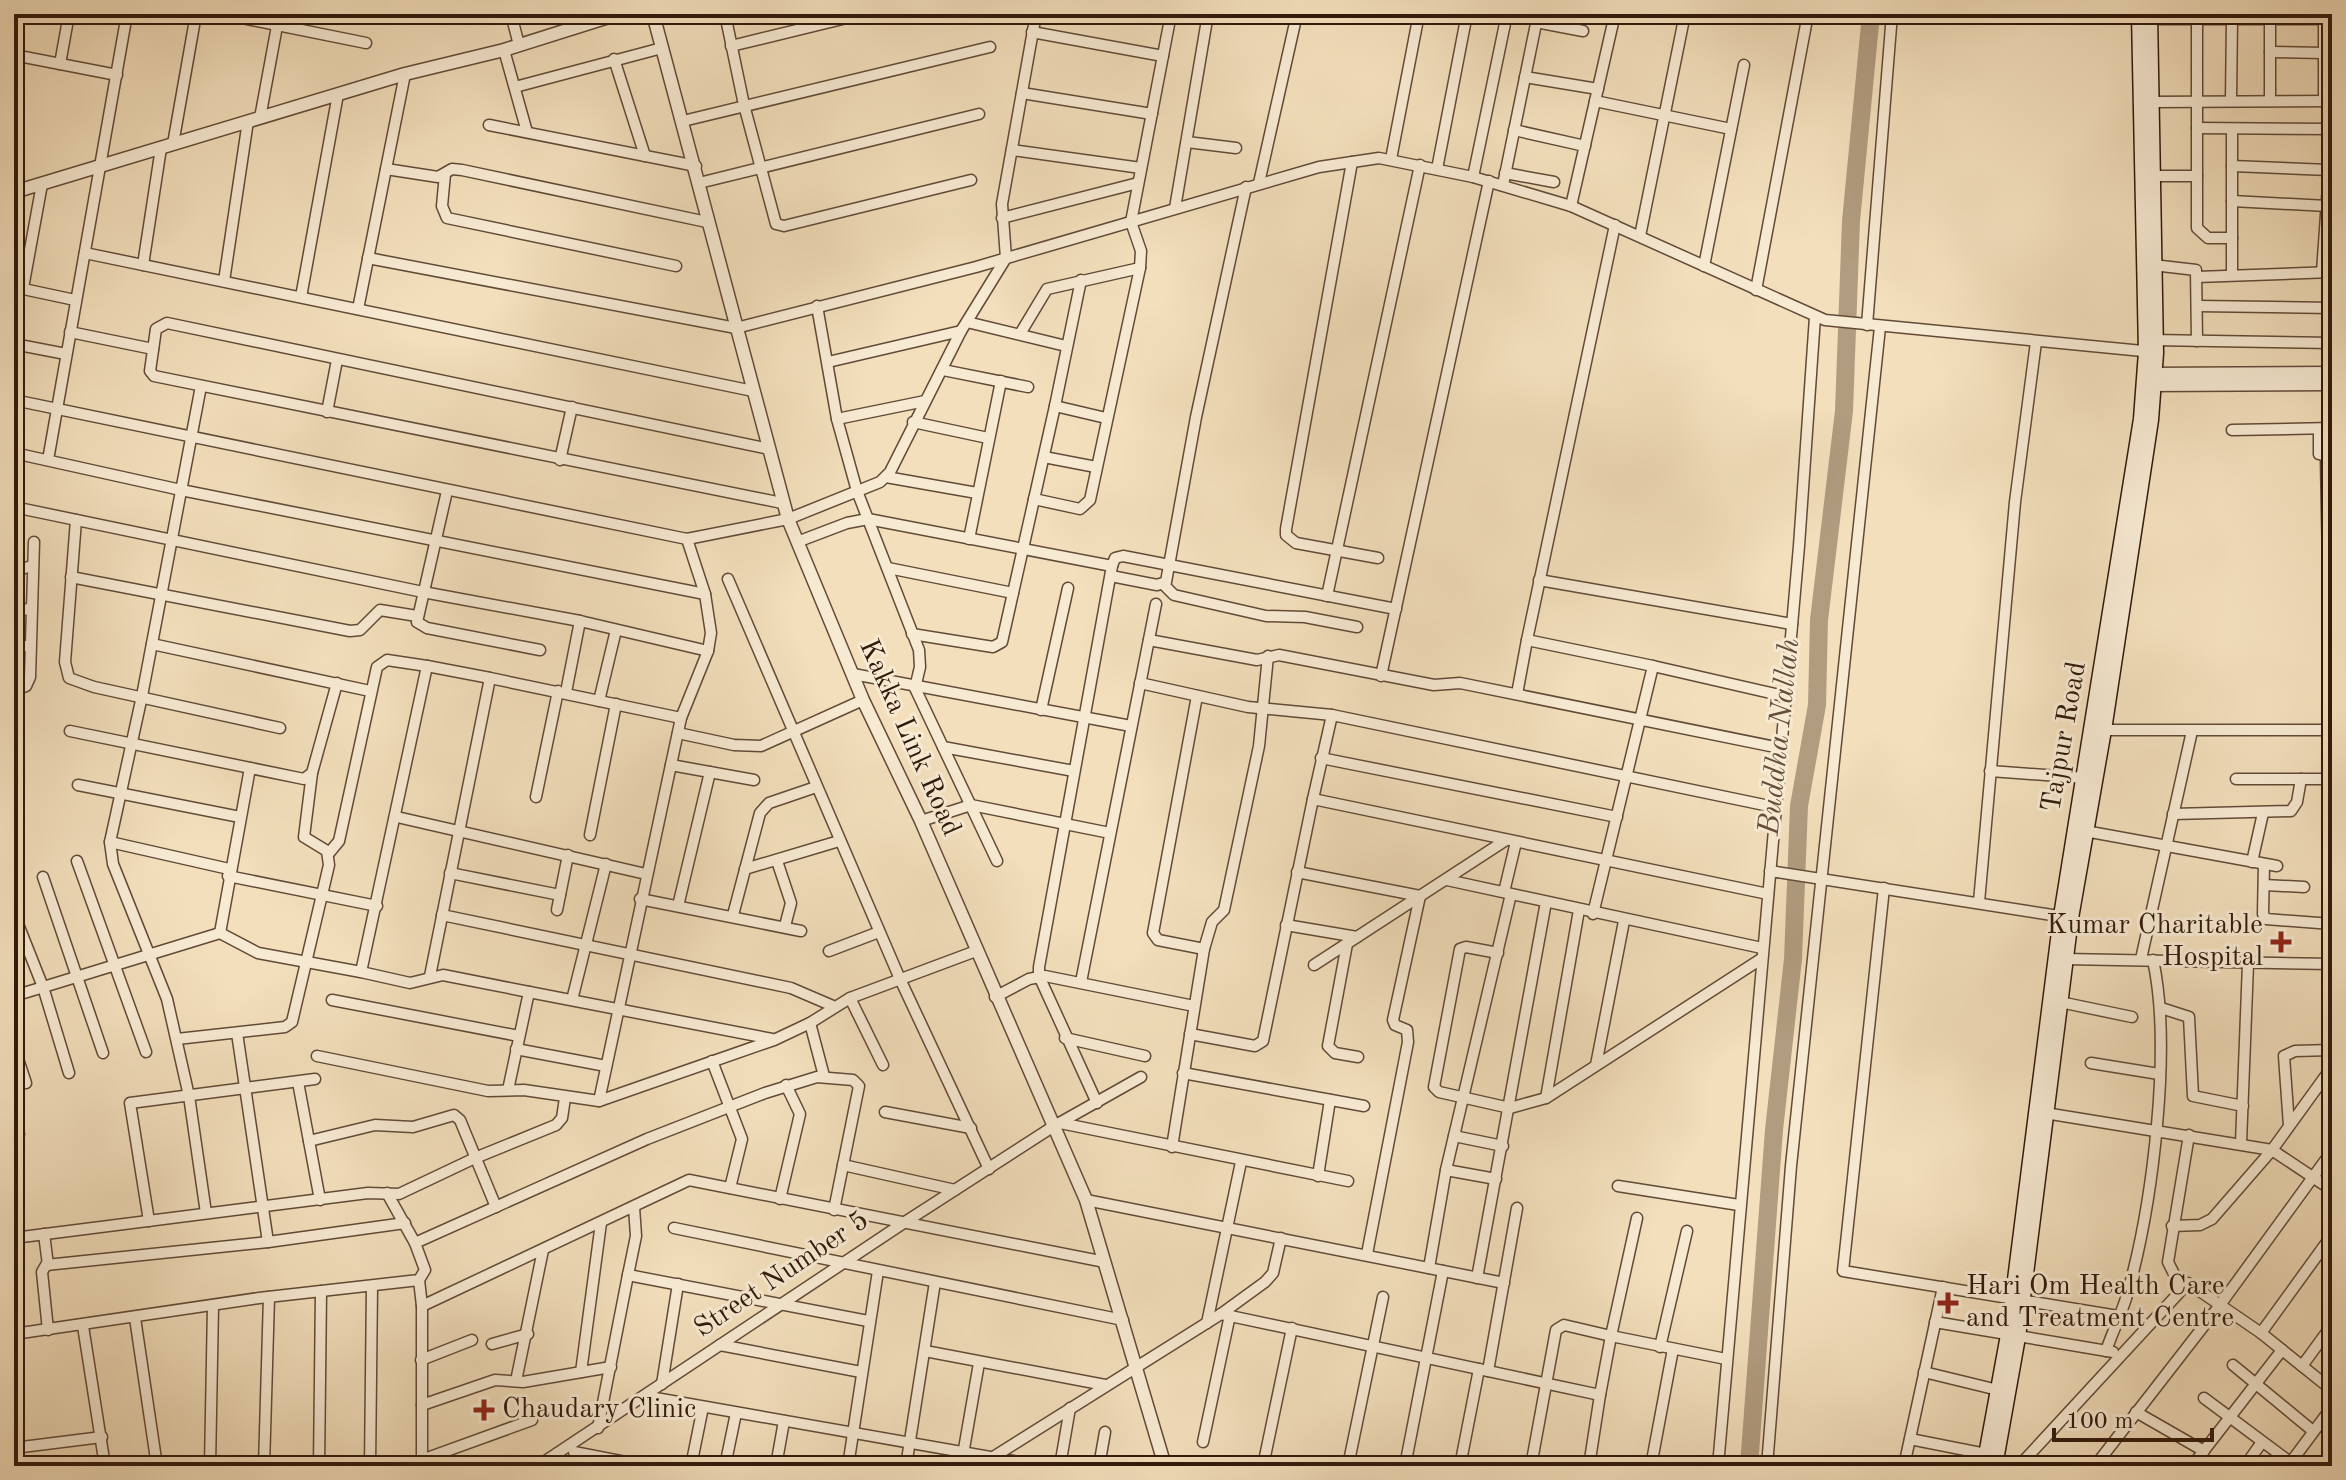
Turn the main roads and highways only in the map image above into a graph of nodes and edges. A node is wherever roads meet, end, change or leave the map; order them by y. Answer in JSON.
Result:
{"nodes":[{"id":1,"x":2145,"y":17,"type":"edge"},
{"id":2,"x":2151,"y":346,"type":"junction"},
{"id":3,"x":2150,"y":379,"type":"junction"},
{"id":4,"x":2066,"y":917,"type":"junction"},
{"id":5,"x":2018,"y":1299,"type":"junction"},
{"id":6,"x":2013,"y":1336,"type":"junction"},
{"id":7,"x":1990,"y":1461,"type":"edge"}],
"edges":[{"from":1,"to":2,"type":"main road","name":"Tajpur Road"},
{"from":1,"to":2,"type":"main road","name":"Tajpur Road"},
{"from":2,"to":3,"type":"main road","name":"Tajpur Road"},
{"from":3,"to":4,"type":"main road","name":"Tajpur Road"},
{"from":3,"to":4,"type":"main road","name":"Tajpur Road"},
{"from":4,"to":5,"type":"main road","name":"Tajpur Road"},
{"from":4,"to":5,"type":"main road","name":"Tajpur Road"},
{"from":5,"to":6,"type":"main road","name":"Tajpur Road"},
{"from":6,"to":7,"type":"main road","name":"Tajpur Road"},
{"from":6,"to":7,"type":"main road","name":"Tajpur Road"}]}
